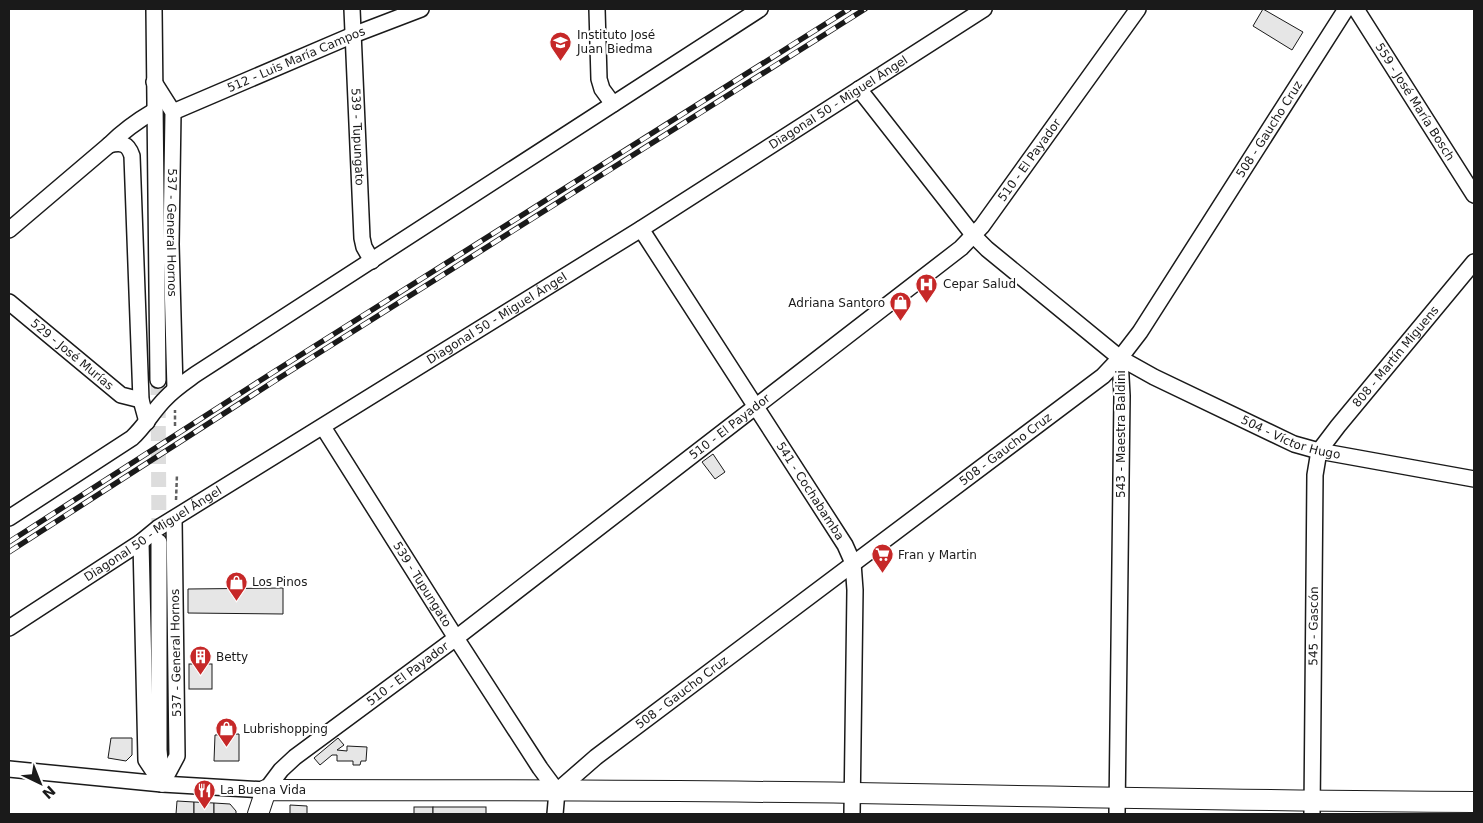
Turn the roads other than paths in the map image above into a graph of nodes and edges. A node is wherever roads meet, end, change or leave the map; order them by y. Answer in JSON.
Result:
{"nodes":[{"id":1,"x":154,"y":9,"type":"edge"},
{"id":2,"x":352,"y":9,"type":"edge"},
{"id":3,"x":421,"y":9,"type":"edge"},
{"id":4,"x":597,"y":9,"type":"edge"},
{"id":5,"x":760,"y":9,"type":"edge"},
{"id":6,"x":984,"y":9,"type":"edge"},
{"id":7,"x":1138,"y":9,"type":"edge"},
{"id":8,"x":1346,"y":9,"type":"edge"},
{"id":9,"x":1356,"y":9,"type":"edge"},
{"id":10,"x":354,"y":35,"type":"junction"},
{"id":11,"x":154,"y":82,"type":"junction"},
{"id":12,"x":859,"y":89,"type":"junction"},
{"id":13,"x":613,"y":104,"type":"junction"},
{"id":14,"x":154,"y":111,"type":"junction"},
{"id":15,"x":173,"y":112,"type":"junction"},
{"id":16,"x":109,"y":145,"type":"junction"},
{"id":17,"x":1474,"y":195,"type":"edge"},
{"id":18,"x":641,"y":229,"type":"junction"},
{"id":19,"x":9,"y":230,"type":"edge"},
{"id":20,"x":974,"y":236,"type":"junction"},
{"id":21,"x":372,"y":261,"type":"junction"},
{"id":22,"x":1474,"y":262,"type":"edge"},
{"id":23,"x":9,"y":302,"type":"edge"},
{"id":24,"x":1120,"y":358,"type":"junction"},
{"id":25,"x":158,"y":380,"type":"tunnel mouth"},
{"id":26,"x":175,"y":389,"type":"junction"},
{"id":27,"x":141,"y":400,"type":"junction"},
{"id":28,"x":754,"y":406,"type":"junction"},
{"id":29,"x":147,"y":422,"type":"junction"},
{"id":30,"x":323,"y":427,"type":"junction"},
{"id":31,"x":1319,"y":451,"type":"junction"},
{"id":32,"x":1474,"y":479,"type":"edge"},
{"id":33,"x":9,"y":518,"type":"edge"},
{"id":34,"x":174,"y":519,"type":"junction"},
{"id":35,"x":141,"y":542,"type":"junction"},
{"id":36,"x":159,"y":542,"type":"tunnel mouth"},
{"id":37,"x":853,"y":563,"type":"junction"},
{"id":38,"x":9,"y":628,"type":"edge"},
{"id":39,"x":456,"y":638,"type":"junction"},
{"id":40,"x":9,"y":769,"type":"edge"},
{"id":41,"x":162,"y":784,"type":"junction"},
{"id":42,"x":266,"y":790,"type":"junction"},
{"id":43,"x":557,"y":791,"type":"junction"},
{"id":44,"x":852,"y":793,"type":"junction"},
{"id":45,"x":1474,"y":802,"type":"edge"},
{"id":46,"x":1117,"y":806,"type":"edge"},
{"id":47,"x":1312,"y":808,"type":"edge"},
{"id":48,"x":260,"y":813,"type":"edge"},
{"id":49,"x":555,"y":814,"type":"edge"},
{"id":50,"x":852,"y":814,"type":"edge"}],
"edges":[{"from":1,"to":11,"type":"street","name":"537 - General Hornos"},
{"from":2,"to":10,"type":"street","name":"539 - Tupungato"},
{"from":3,"to":10,"type":"street","name":"512 - Luis María Campos"},
{"from":4,"to":13,"type":"street"},
{"from":5,"to":13,"type":"street"},
{"from":6,"to":12,"type":"street","name":"Diagonal 50 - Miguel Ángel"},
{"from":7,"to":20,"type":"street","name":"510 - El Payador"},
{"from":8,"to":24,"type":"street","name":"508 - Gaucho Cruz"},
{"from":9,"to":17,"type":"street","name":"559 - José María Bosch"},
{"from":10,"to":15,"type":"street","name":"512 - Luis María Campos"},
{"from":10,"to":21,"type":"street","name":"539 - Tupungato"},
{"from":11,"to":14,"type":"street","name":"537 - General Hornos"},
{"from":11,"to":15,"type":"street"},
{"from":12,"to":18,"type":"street","name":"Diagonal 50 - Miguel Ángel"},
{"from":12,"to":20,"type":"street","name":"543 - Maestra Baldini"},
{"from":13,"to":21,"type":"street"},
{"from":14,"to":16,"type":"street"},
{"from":14,"to":25,"type":"street","name":"537 - General Hornos"},
{"from":15,"to":26,"type":"street","name":"537 - General Hornos"},
{"from":16,"to":19,"type":"street"},
{"from":16,"to":27,"type":"street"},
{"from":18,"to":28,"type":"street","name":"541 - Cochabamba"},
{"from":18,"to":30,"type":"street","name":"Diagonal 50 - Miguel Ángel"},
{"from":20,"to":24,"type":"street","name":"543 - Maestra Baldini"},
{"from":20,"to":28,"type":"street","name":"510 - El Payador"},
{"from":21,"to":26,"type":"street"},
{"from":22,"to":31,"type":"street","name":"808 - Martín Miguens"},
{"from":23,"to":27,"type":"street","name":"529 - José Murías"},
{"from":24,"to":31,"type":"street","name":"504 - Víctor Hugo"},
{"from":24,"to":37,"type":"street","name":"508 - Gaucho Cruz"},
{"from":24,"to":46,"type":"street","name":"543 - Maestra Baldini"},
{"from":26,"to":29,"type":"street"},
{"from":27,"to":29,"type":"street"},
{"from":28,"to":37,"type":"street","name":"541 - Cochabamba"},
{"from":28,"to":39,"type":"street","name":"510 - El Payador"},
{"from":29,"to":33,"type":"street"},
{"from":30,"to":34,"type":"street","name":"Diagonal 50 - Miguel Ángel"},
{"from":30,"to":39,"type":"street","name":"539 - Tupungato"},
{"from":31,"to":32,"type":"street","name":"504 - Víctor Hugo"},
{"from":31,"to":47,"type":"street","name":"545 - Gascón"},
{"from":34,"to":35,"type":"street","name":"Diagonal 50 - Miguel Ángel"},
{"from":34,"to":41,"type":"street","name":"537 - General Hornos"},
{"from":35,"to":38,"type":"street","name":"Diagonal 50 - Miguel Ángel"},
{"from":35,"to":41,"type":"street"},
{"from":36,"to":41,"type":"street","name":"537 - General Hornos"},
{"from":37,"to":43,"type":"street","name":"508 - Gaucho Cruz"},
{"from":37,"to":44,"type":"street","name":"541 - Cochabamba"},
{"from":39,"to":42,"type":"street","name":"510 - El Payador"},
{"from":39,"to":43,"type":"street","name":"539 - Tupungato"},
{"from":40,"to":41,"type":"street"},
{"from":41,"to":42,"type":"street"},
{"from":42,"to":43,"type":"main road"},
{"from":42,"to":48,"type":"main road"},
{"from":43,"to":44,"type":"main road"},
{"from":43,"to":49,"type":"street"},
{"from":44,"to":46,"type":"main road"},
{"from":44,"to":50,"type":"street","name":"541 - Cochabamba"},
{"from":45,"to":47,"type":"main road"},
{"from":46,"to":47,"type":"main road"}]}
